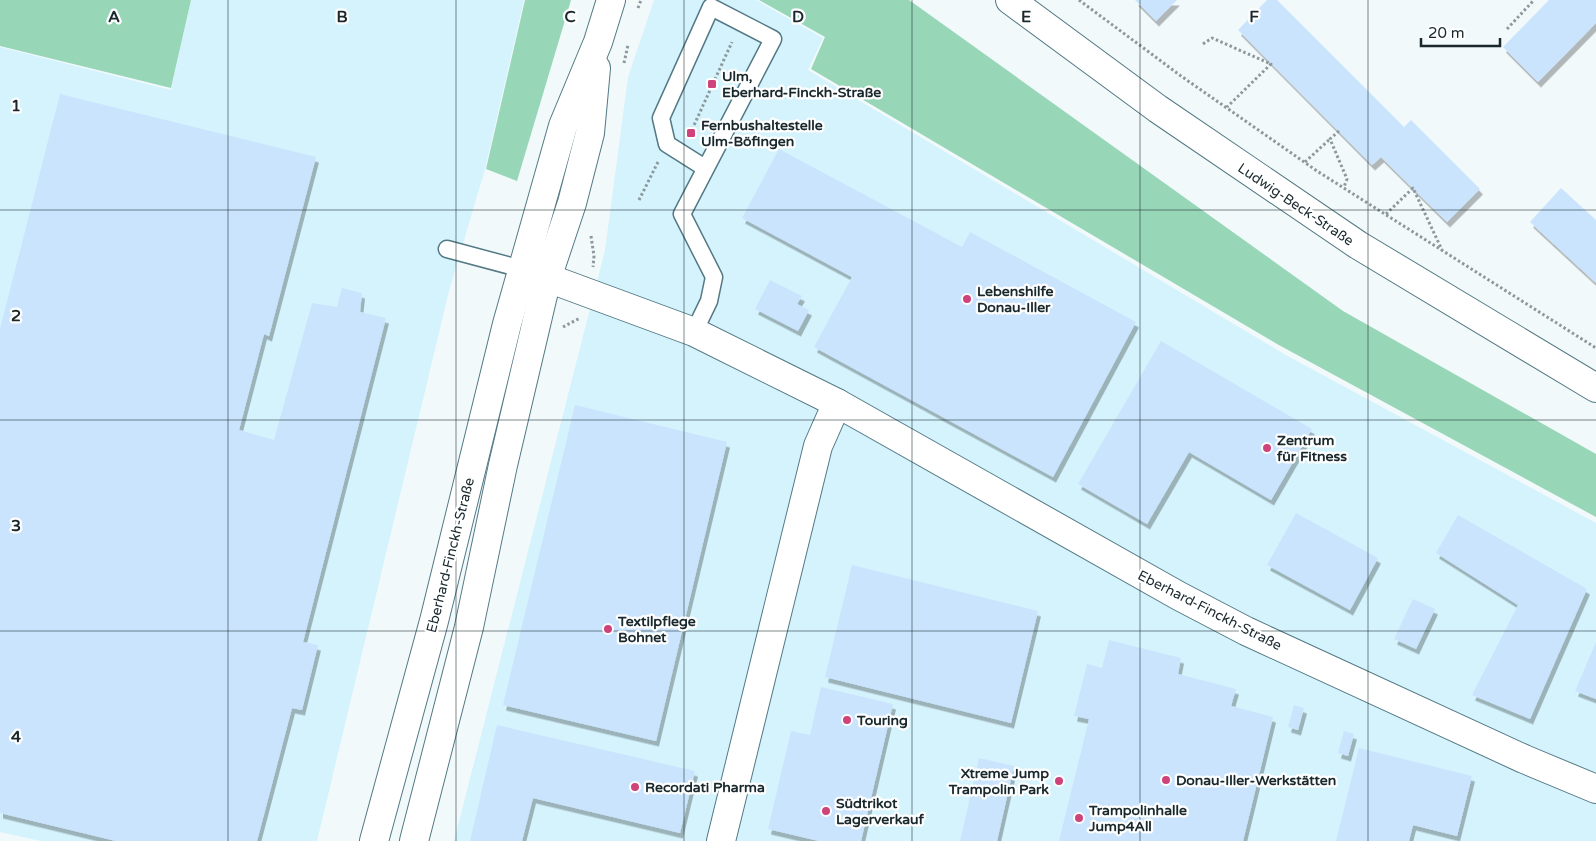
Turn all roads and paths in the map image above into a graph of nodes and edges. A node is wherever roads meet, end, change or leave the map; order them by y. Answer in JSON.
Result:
{"nodes":[{"id":1,"x":611,"y":0,"type":"edge"},
{"id":2,"x":1010,"y":0,"type":"edge"},
{"id":3,"x":1079,"y":0,"type":"edge"},
{"id":4,"x":1534,"y":0,"type":"edge"},
{"id":5,"x":741,"y":24,"type":"junction"},
{"id":6,"x":1507,"y":29,"type":"dead end"},
{"id":7,"x":598,"y":42,"type":"junction"},
{"id":8,"x":1203,"y":44,"type":"dead end"},
{"id":9,"x":1227,"y":107,"type":"junction"},
{"id":10,"x":1338,"y":131,"type":"dead end"},
{"id":11,"x":1330,"y":139,"type":"junction"},
{"id":12,"x":667,"y":144,"type":"junction"},
{"id":13,"x":681,"y":153,"type":"junction"},
{"id":14,"x":1305,"y":162,"type":"junction"},
{"id":15,"x":706,"y":168,"type":"junction"},
{"id":16,"x":1344,"y":187,"type":"junction"},
{"id":17,"x":639,"y":200,"type":"dead end"},
{"id":18,"x":1386,"y":214,"type":"junction"},
{"id":19,"x":447,"y":249,"type":"dead end"},
{"id":20,"x":1443,"y":252,"type":"junction"},
{"id":21,"x":522,"y":268,"type":"junction"},
{"id":22,"x":548,"y":278,"type":"junction"},
{"id":23,"x":694,"y":332,"type":"junction"},
{"id":24,"x":1596,"y":348,"type":"edge"},
{"id":25,"x":1596,"y":388,"type":"edge"},
{"id":26,"x":837,"y":403,"type":"junction"},
{"id":27,"x":1596,"y":789,"type":"edge"},
{"id":28,"x":374,"y":841,"type":"edge"},
{"id":29,"x":414,"y":841,"type":"edge"},
{"id":30,"x":720,"y":841,"type":"edge"}],
"edges":[{"from":1,"to":7,"type":"street","name":"Eberhard-Finckh-Straße"},
{"from":2,"to":25,"type":"street","name":"Ludwig-Beck-Straße"},
{"from":3,"to":9,"type":"path"},
{"from":4,"to":6,"type":"path"},
{"from":5,"to":12,"type":"lane"},
{"from":5,"to":13,"type":"path"},
{"from":5,"to":15,"type":"lane"},
{"from":7,"to":21,"type":"street","name":"Eberhard-Finckh-Straße"},
{"from":7,"to":22,"type":"street","name":"Eberhard-Finckh-Straße"},
{"from":8,"to":9,"type":"path"},
{"from":9,"to":14,"type":"path"},
{"from":10,"to":11,"type":"path"},
{"from":11,"to":14,"type":"path"},
{"from":11,"to":16,"type":"path"},
{"from":12,"to":13,"type":"lane"},
{"from":12,"to":17,"type":"path"},
{"from":13,"to":15,"type":"lane"},
{"from":14,"to":16,"type":"path"},
{"from":15,"to":23,"type":"lane"},
{"from":16,"to":18,"type":"path"},
{"from":18,"to":20,"type":"path"},
{"from":18,"to":20,"type":"path"},
{"from":19,"to":21,"type":"lane"},
{"from":20,"to":24,"type":"path"},
{"from":21,"to":22,"type":"street","name":"Eberhard-Finckh-Straße"},
{"from":21,"to":28,"type":"street","name":"Eberhard-Finckh-Straße"},
{"from":22,"to":23,"type":"street","name":"Eberhard-Finckh-Straße"},
{"from":22,"to":29,"type":"street","name":"Eberhard-Finckh-Straße"},
{"from":23,"to":26,"type":"street","name":"Eberhard-Finckh-Straße"},
{"from":26,"to":27,"type":"street","name":"Eberhard-Finckh-Straße"},
{"from":26,"to":30,"type":"street"}]}
